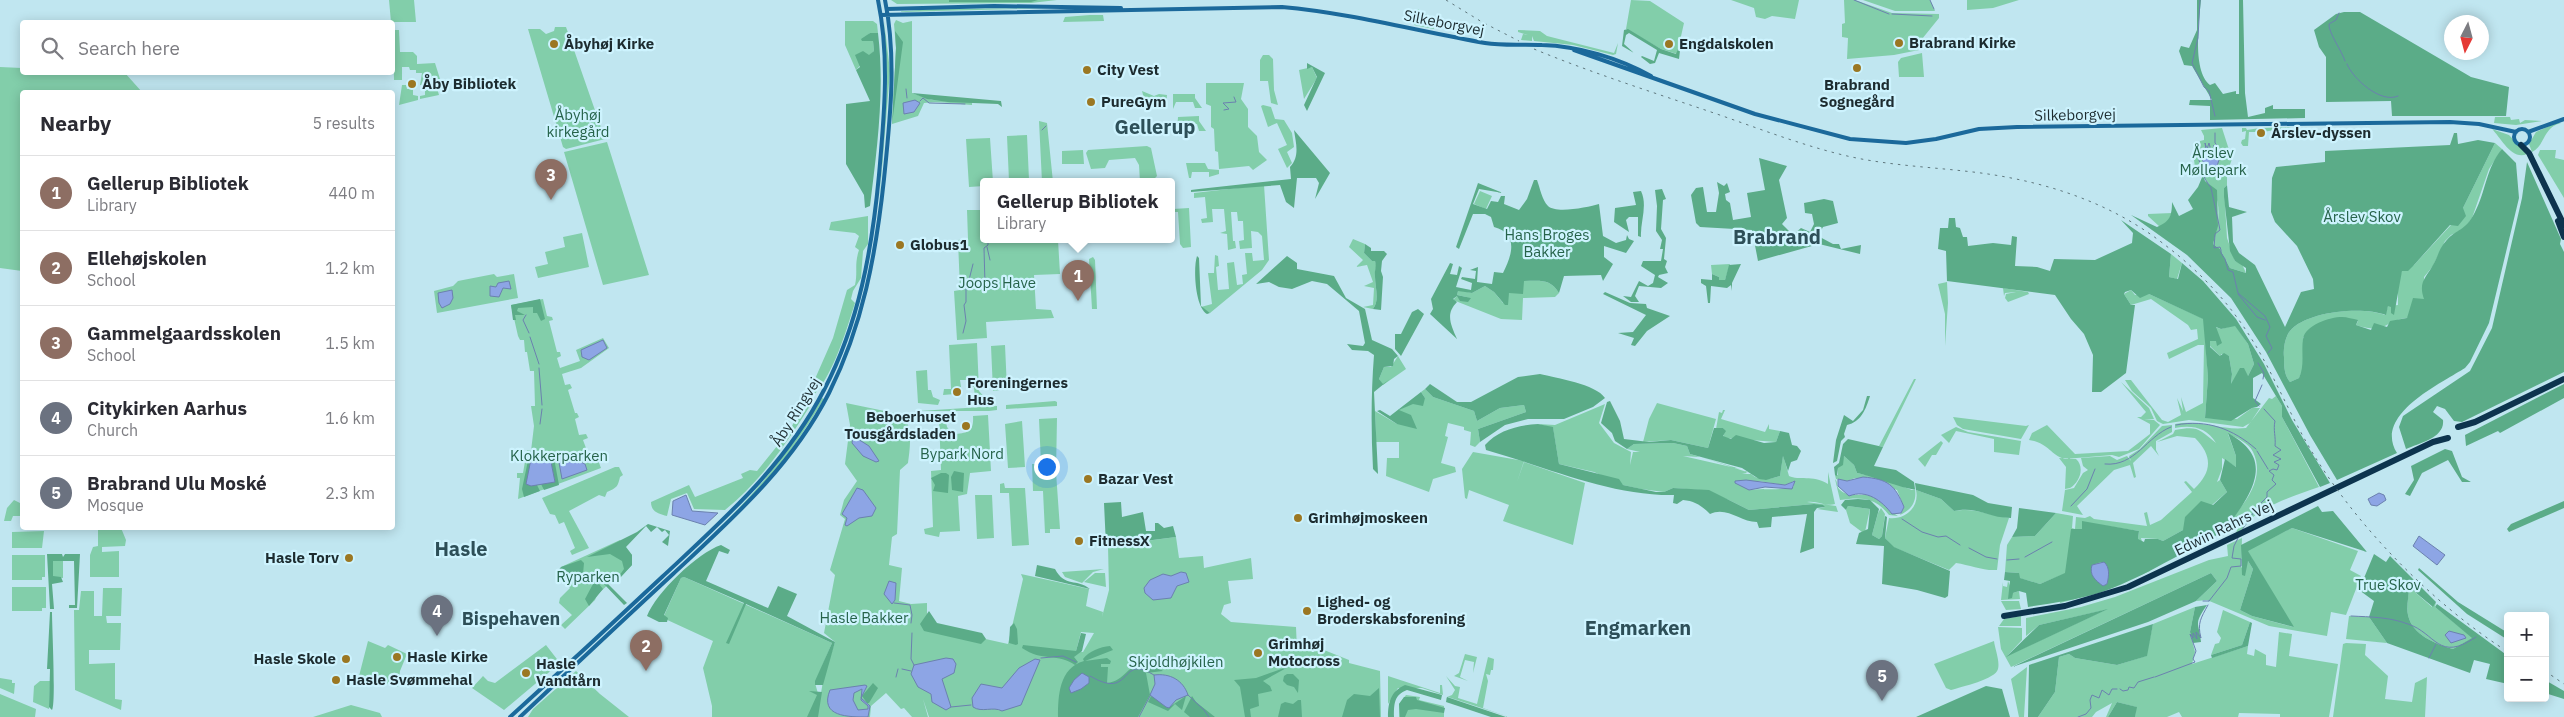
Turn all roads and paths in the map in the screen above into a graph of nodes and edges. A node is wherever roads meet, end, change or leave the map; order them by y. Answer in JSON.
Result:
{"nodes":[{"id":1,"x":878,"y":0,"type":"edge"},
{"id":2,"x":885,"y":0,"type":"edge"},
{"id":3,"x":887,"y":9,"type":"junction"},
{"id":4,"x":1130,"y":9,"type":"junction"},
{"id":5,"x":888,"y":14,"type":"junction"},
{"id":6,"x":881,"y":15,"type":"junction"},
{"id":7,"x":2564,"y":120,"type":"edge"},
{"id":8,"x":2529,"y":134,"type":"junction"},
{"id":9,"x":2515,"y":135,"type":"junction"},
{"id":10,"x":2521,"y":145,"type":"junction"},
{"id":11,"x":2540,"y":176,"type":"junction"},
{"id":12,"x":2564,"y":225,"type":"edge"},
{"id":13,"x":2564,"y":237,"type":"edge"},
{"id":14,"x":2564,"y":379,"type":"edge"},
{"id":15,"x":2460,"y":430,"type":"dead end"},
{"id":16,"x":2446,"y":436,"type":"dead end"},
{"id":17,"x":2003,"y":613,"type":"dead end"},
{"id":18,"x":510,"y":717,"type":"edge"},
{"id":19,"x":520,"y":717,"type":"edge"}],
"edges":[{"from":1,"to":6,"type":"main road","name":"Åby Ringvej"},
{"from":2,"to":3,"type":"main road","name":"Åby Ringvej"},
{"from":3,"to":4,"type":"main road","name":"Silkeborgvej"},
{"from":3,"to":5,"type":"main road","name":"Åby Ringvej"},
{"from":4,"to":5,"type":"main road","name":"Silkeborgvej"},
{"from":4,"to":9,"type":"main road","name":"Silkeborgvej"},
{"from":5,"to":6,"type":"main road","name":"Silkeborgvej"},
{"from":5,"to":19,"type":"main road","name":"Åby Ringvej"},
{"from":6,"to":18,"type":"main road","name":"Åby Ringvej"},
{"from":7,"to":8,"type":"main road"},
{"from":8,"to":9,"type":"main road"},
{"from":8,"to":10,"type":"main road"},
{"from":9,"to":10,"type":"main road"},
{"from":10,"to":11,"type":"highway"},
{"from":11,"to":12,"type":"highway"},
{"from":11,"to":13,"type":"highway"},
{"from":14,"to":15,"type":"highway"},
{"from":16,"to":17,"type":"highway","name":"Edwin Rahrs Vej"}]}
